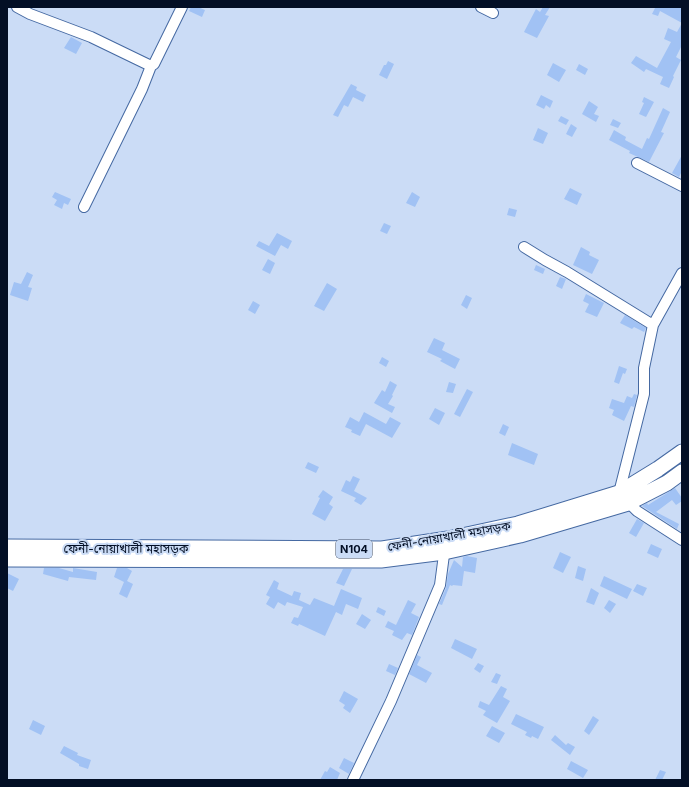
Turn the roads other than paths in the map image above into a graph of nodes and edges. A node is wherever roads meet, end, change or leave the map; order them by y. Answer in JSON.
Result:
{"nodes":[{"id":1,"x":17,"y":7,"type":"edge"},
{"id":2,"x":182,"y":7,"type":"edge"},
{"id":3,"x":481,"y":7,"type":"edge"},
{"id":4,"x":493,"y":13,"type":"dead end"},
{"id":5,"x":151,"y":66,"type":"junction"},
{"id":6,"x":637,"y":163,"type":"dead end"},
{"id":7,"x":682,"y":186,"type":"edge"},
{"id":8,"x":84,"y":208,"type":"dead end"},
{"id":9,"x":524,"y":247,"type":"dead end"},
{"id":10,"x":682,"y":273,"type":"edge"},
{"id":11,"x":653,"y":324,"type":"junction"},
{"id":12,"x":682,"y":452,"type":"edge"},
{"id":13,"x":682,"y":472,"type":"edge"},
{"id":14,"x":624,"y":498,"type":"junction"},
{"id":15,"x":682,"y":540,"type":"edge"},
{"id":16,"x":446,"y":545,"type":"junction"},
{"id":17,"x":7,"y":547,"type":"edge"},
{"id":18,"x":7,"y":558,"type":"edge"},
{"id":19,"x":353,"y":780,"type":"edge"}],
"edges":[{"from":1,"to":5,"type":"street"},
{"from":2,"to":5,"type":"street"},
{"from":3,"to":4,"type":"street"},
{"from":5,"to":8,"type":"street"},
{"from":6,"to":7,"type":"street"},
{"from":9,"to":11,"type":"street"},
{"from":10,"to":11,"type":"street"},
{"from":11,"to":14,"type":"street"},
{"from":12,"to":14,"type":"highway","name":"ফেনী-নোয়াখালী মহাসড়ক","number":"N104"},
{"from":13,"to":14,"type":"highway","name":"ফেনী-নোয়াখালী মহাসড়ক","number":"N104"},
{"from":14,"to":15,"type":"street"},
{"from":14,"to":16,"type":"highway","name":"ফেনী-নোয়াখালী মহাসড়ক","number":"N104"},
{"from":16,"to":17,"type":"highway","name":"ফেনী-নোয়াখালী মহাসড়ক","number":"N104"},
{"from":16,"to":18,"type":"highway","name":"ফেনী-নোয়াখালী মহাসড়ক","number":"N104"},
{"from":16,"to":19,"type":"street"}]}
